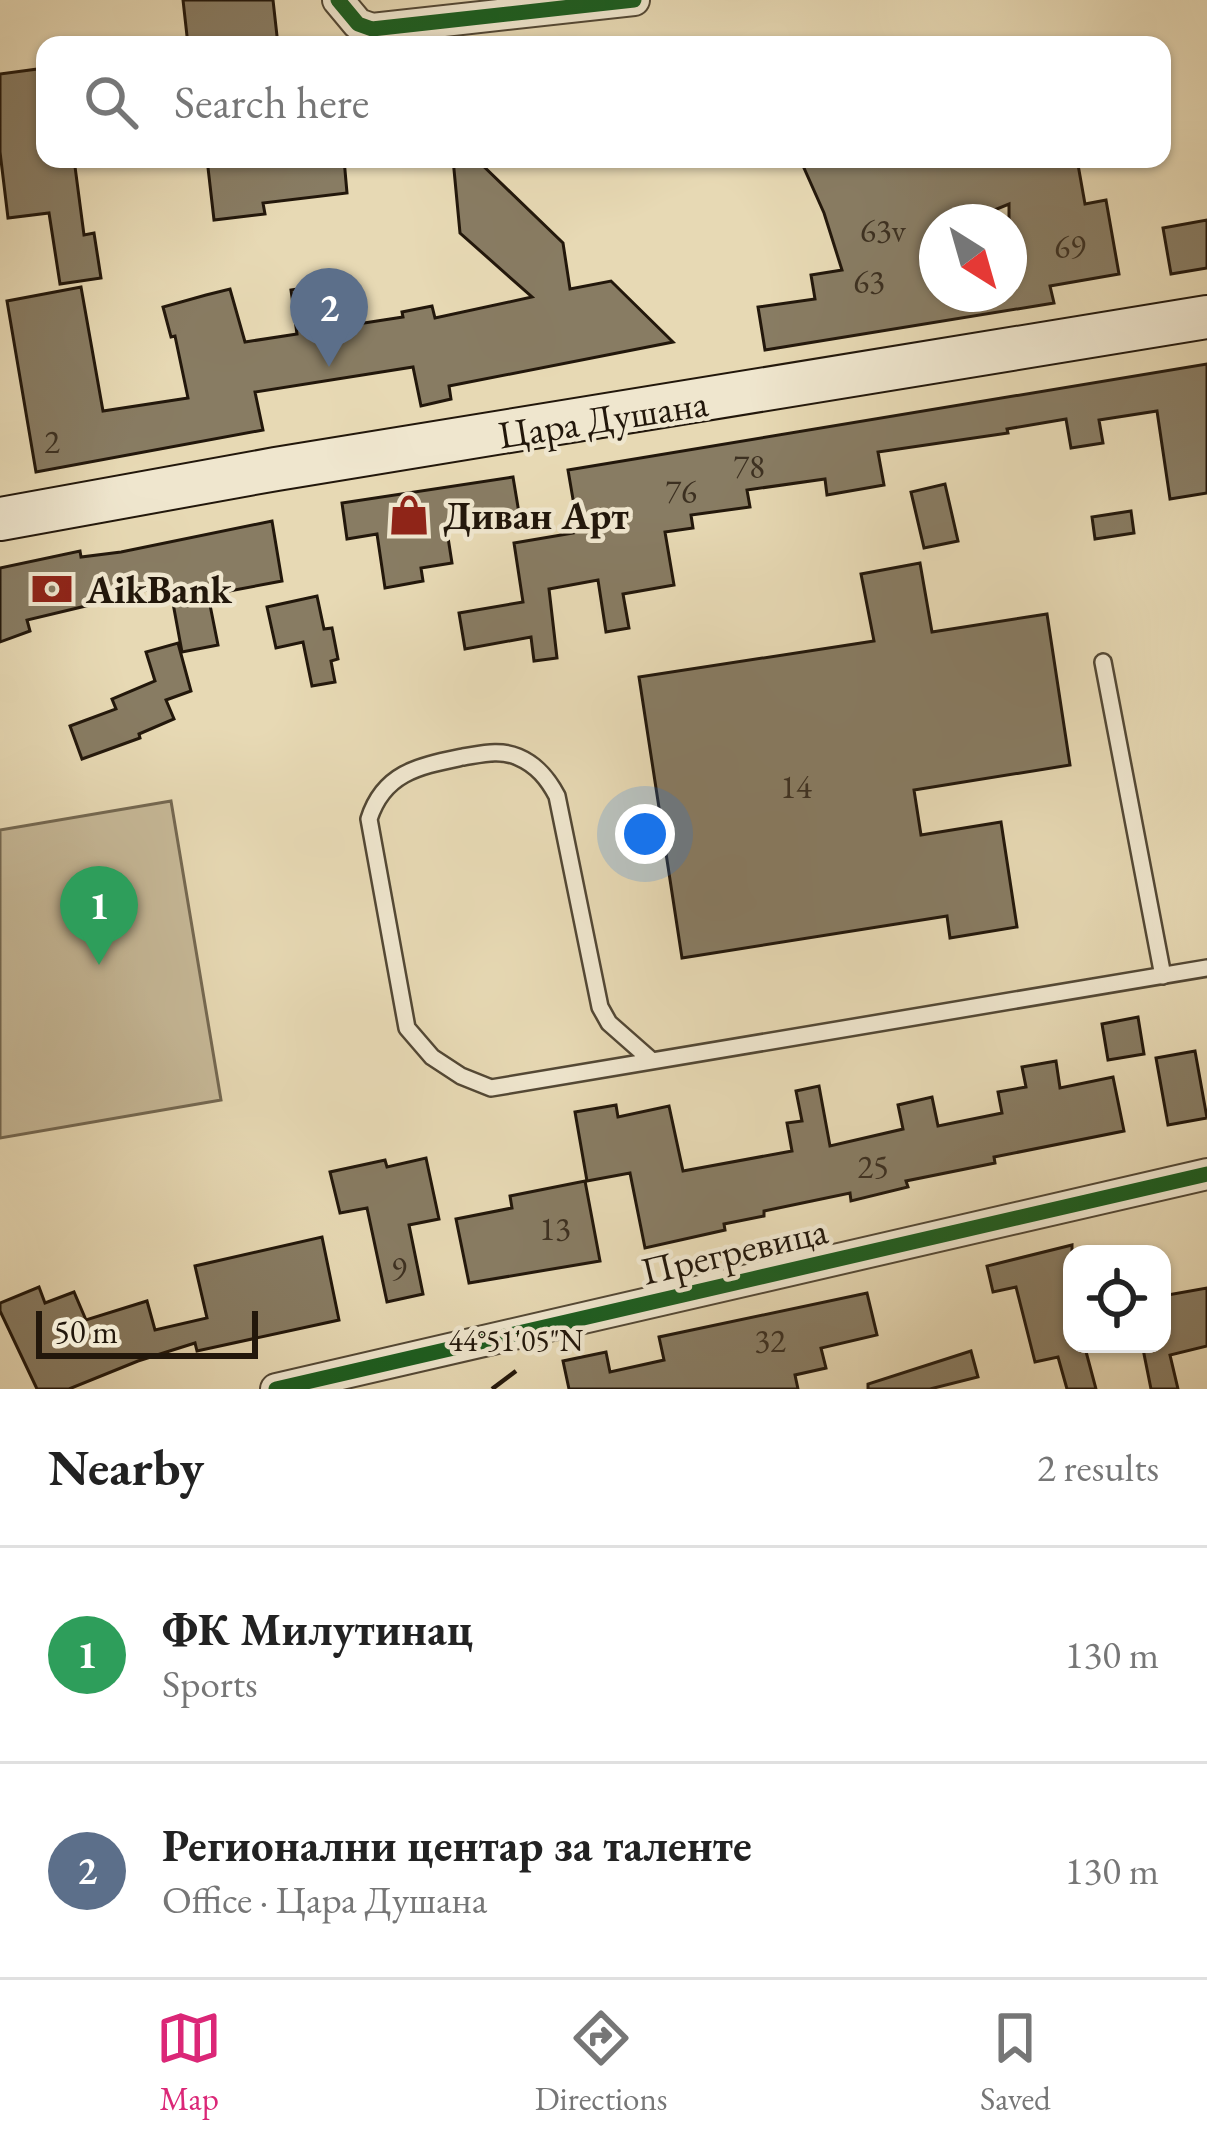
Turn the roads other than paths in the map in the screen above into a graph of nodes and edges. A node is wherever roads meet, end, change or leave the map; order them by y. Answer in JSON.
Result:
{"nodes":[{"id":1,"x":338,"y":0,"type":"edge"},
{"id":2,"x":634,"y":0,"type":"edge"},
{"id":3,"x":1207,"y":317,"type":"edge"},
{"id":4,"x":0,"y":519,"type":"edge"},
{"id":5,"x":1103,"y":662,"type":"dead end"},
{"id":6,"x":1207,"y":968,"type":"edge"},
{"id":7,"x":1163,"y":976,"type":"junction"},
{"id":8,"x":651,"y":1060,"type":"junction"},
{"id":9,"x":1207,"y":1174,"type":"edge"},
{"id":10,"x":276,"y":1389,"type":"edge"}],
"edges":[{"from":1,"to":2,"type":"street"},
{"from":3,"to":4,"type":"main road","name":"Цара Душана"},
{"from":5,"to":7,"type":"lane"},
{"from":6,"to":7,"type":"lane"},
{"from":7,"to":8,"type":"lane"},
{"from":8,"to":8,"type":"lane"},
{"from":9,"to":10,"type":"street","name":"Прегревица"}]}
